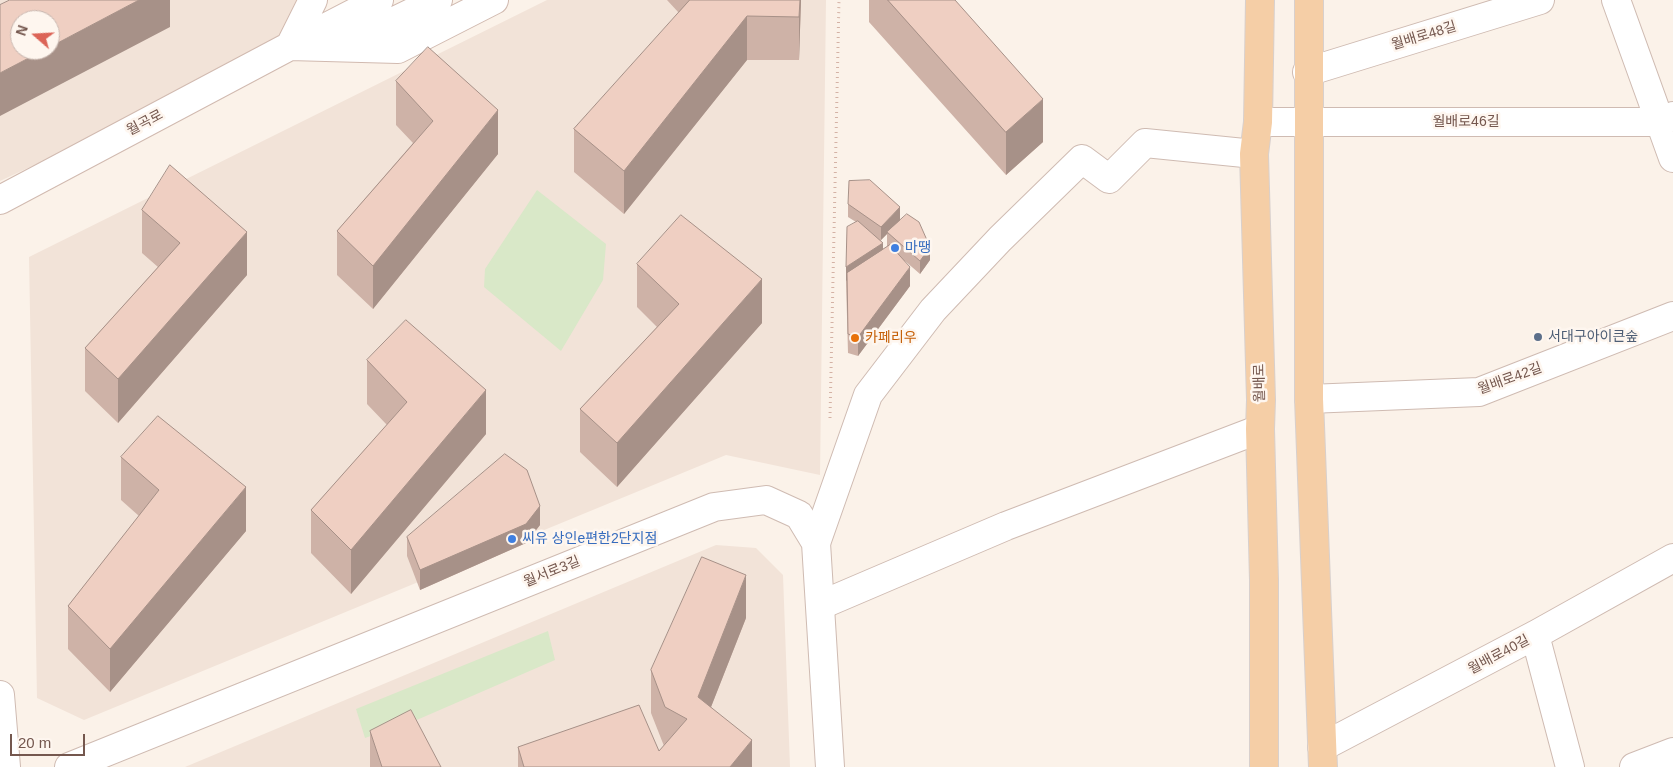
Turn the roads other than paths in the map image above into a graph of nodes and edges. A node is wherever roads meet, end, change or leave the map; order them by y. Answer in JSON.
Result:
{"nodes":[{"id":1,"x":313,"y":0,"type":"edge"},
{"id":2,"x":379,"y":0,"type":"edge"},
{"id":3,"x":438,"y":0,"type":"edge"},
{"id":4,"x":494,"y":0,"type":"edge"},
{"id":5,"x":1260,"y":0,"type":"edge"},
{"id":6,"x":1309,"y":0,"type":"edge"},
{"id":7,"x":1540,"y":0,"type":"edge"},
{"id":8,"x":1616,"y":0,"type":"edge"},
{"id":9,"x":1500,"y":6,"type":"edge"},
{"id":10,"x":290,"y":46,"type":"junction"},
{"id":11,"x":1308,"y":72,"type":"junction"},
{"id":12,"x":1666,"y":119,"type":"edge"},
{"id":13,"x":1258,"y":122,"type":"junction"},
{"id":14,"x":1308,"y":122,"type":"junction"},
{"id":15,"x":1254,"y":154,"type":"junction"},
{"id":16,"x":1673,"y":158,"type":"edge"},
{"id":17,"x":0,"y":200,"type":"edge"},
{"id":18,"x":1673,"y":316,"type":"edge"},
{"id":19,"x":1309,"y":399,"type":"junction"},
{"id":20,"x":1260,"y":429,"type":"junction"},
{"id":21,"x":816,"y":543,"type":"junction"},
{"id":22,"x":1673,"y":558,"type":"edge"},
{"id":23,"x":821,"y":604,"type":"junction"},
{"id":24,"x":1535,"y":635,"type":"junction"},
{"id":25,"x":0,"y":695,"type":"edge"},
{"id":26,"x":1673,"y":752,"type":"edge"},
{"id":27,"x":1323,"y":757,"type":"edge"},
{"id":28,"x":6,"y":767,"type":"edge"},
{"id":29,"x":70,"y":767,"type":"edge"},
{"id":30,"x":830,"y":767,"type":"edge"},
{"id":31,"x":1264,"y":767,"type":"edge"},
{"id":32,"x":1570,"y":767,"type":"edge"},
{"id":33,"x":1634,"y":767,"type":"edge"}],
"edges":[{"from":1,"to":10,"type":"street"},
{"from":2,"to":10,"type":"street","name":"월곡로"},
{"from":3,"to":10,"type":"street","name":"월곡로"},
{"from":4,"to":10,"type":"street"},
{"from":5,"to":13,"type":"main road","name":"월배로"},
{"from":6,"to":11,"type":"main road"},
{"from":7,"to":9,"type":"street","name":"월배로48길"},
{"from":8,"to":12,"type":"street"},
{"from":9,"to":11,"type":"street","name":"월배로48길"},
{"from":10,"to":17,"type":"street","name":"월곡로"},
{"from":11,"to":14,"type":"main road"},
{"from":12,"to":14,"type":"street","name":"월배로46길"},
{"from":12,"to":16,"type":"street"},
{"from":13,"to":14,"type":"street","name":"월배로46길"},
{"from":13,"to":15,"type":"main road","name":"월배로"},
{"from":14,"to":19,"type":"main road"},
{"from":15,"to":20,"type":"main road","name":"월배로"},
{"from":15,"to":21,"type":"street"},
{"from":18,"to":19,"type":"street","name":"월배로42길"},
{"from":19,"to":27,"type":"main road"},
{"from":20,"to":23,"type":"street"},
{"from":20,"to":31,"type":"main road","name":"월배로"},
{"from":21,"to":23,"type":"street","name":"월서로3길"},
{"from":21,"to":29,"type":"street","name":"월서로3길"},
{"from":22,"to":24,"type":"street","name":"월배로40길"},
{"from":23,"to":30,"type":"street","name":"월서로3길"},
{"from":24,"to":27,"type":"street","name":"월배로40길"},
{"from":24,"to":32,"type":"street"},
{"from":25,"to":28,"type":"street"},
{"from":26,"to":33,"type":"street"}]}
